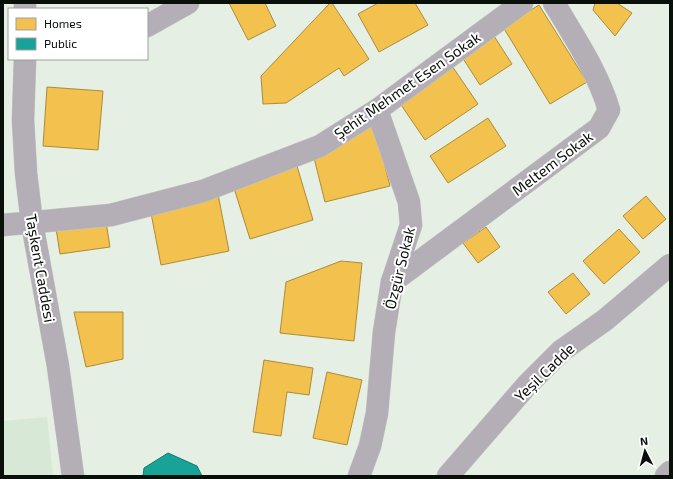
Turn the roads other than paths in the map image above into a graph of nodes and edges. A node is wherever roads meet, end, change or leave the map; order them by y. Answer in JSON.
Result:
{"nodes":[{"id":1,"x":188,"y":3,"type":"edge"},
{"id":2,"x":522,"y":3,"type":"edge"},
{"id":3,"x":554,"y":3,"type":"edge"},
{"id":4,"x":156,"y":16,"type":"edge"},
{"id":5,"x":24,"y":60,"type":"edge"},
{"id":6,"x":377,"y":110,"type":"junction"},
{"id":7,"x":32,"y":223,"type":"junction"},
{"id":8,"x":3,"y":225,"type":"edge"},
{"id":9,"x":670,"y":265,"type":"edge"},
{"id":10,"x":392,"y":282,"type":"junction"},
{"id":11,"x":670,"y":472,"type":"edge"},
{"id":12,"x":73,"y":476,"type":"edge"},
{"id":13,"x":360,"y":476,"type":"edge"},
{"id":14,"x":448,"y":476,"type":"edge"},
{"id":15,"x":666,"y":476,"type":"edge"}],
"edges":[{"from":1,"to":4,"type":"street"},
{"from":2,"to":6,"type":"street","name":"Şehit Mehmet Esen Sokak"},
{"from":3,"to":10,"type":"street","name":"Meltem Sokak"},
{"from":5,"to":7,"type":"street","name":"Taşkent Caddesi"},
{"from":6,"to":7,"type":"street","name":"Şehit Mehmet Esen Sokak"},
{"from":6,"to":10,"type":"street","name":"Özgür Sokak"},
{"from":7,"to":8,"type":"street","name":"Şehit Mehmet Esen Sokak"},
{"from":7,"to":12,"type":"street","name":"Taşkent Caddesi"},
{"from":9,"to":14,"type":"street","name":"Yeşil Cadde"},
{"from":10,"to":13,"type":"street","name":"Özgür Sokak"},
{"from":11,"to":15,"type":"street"}]}
